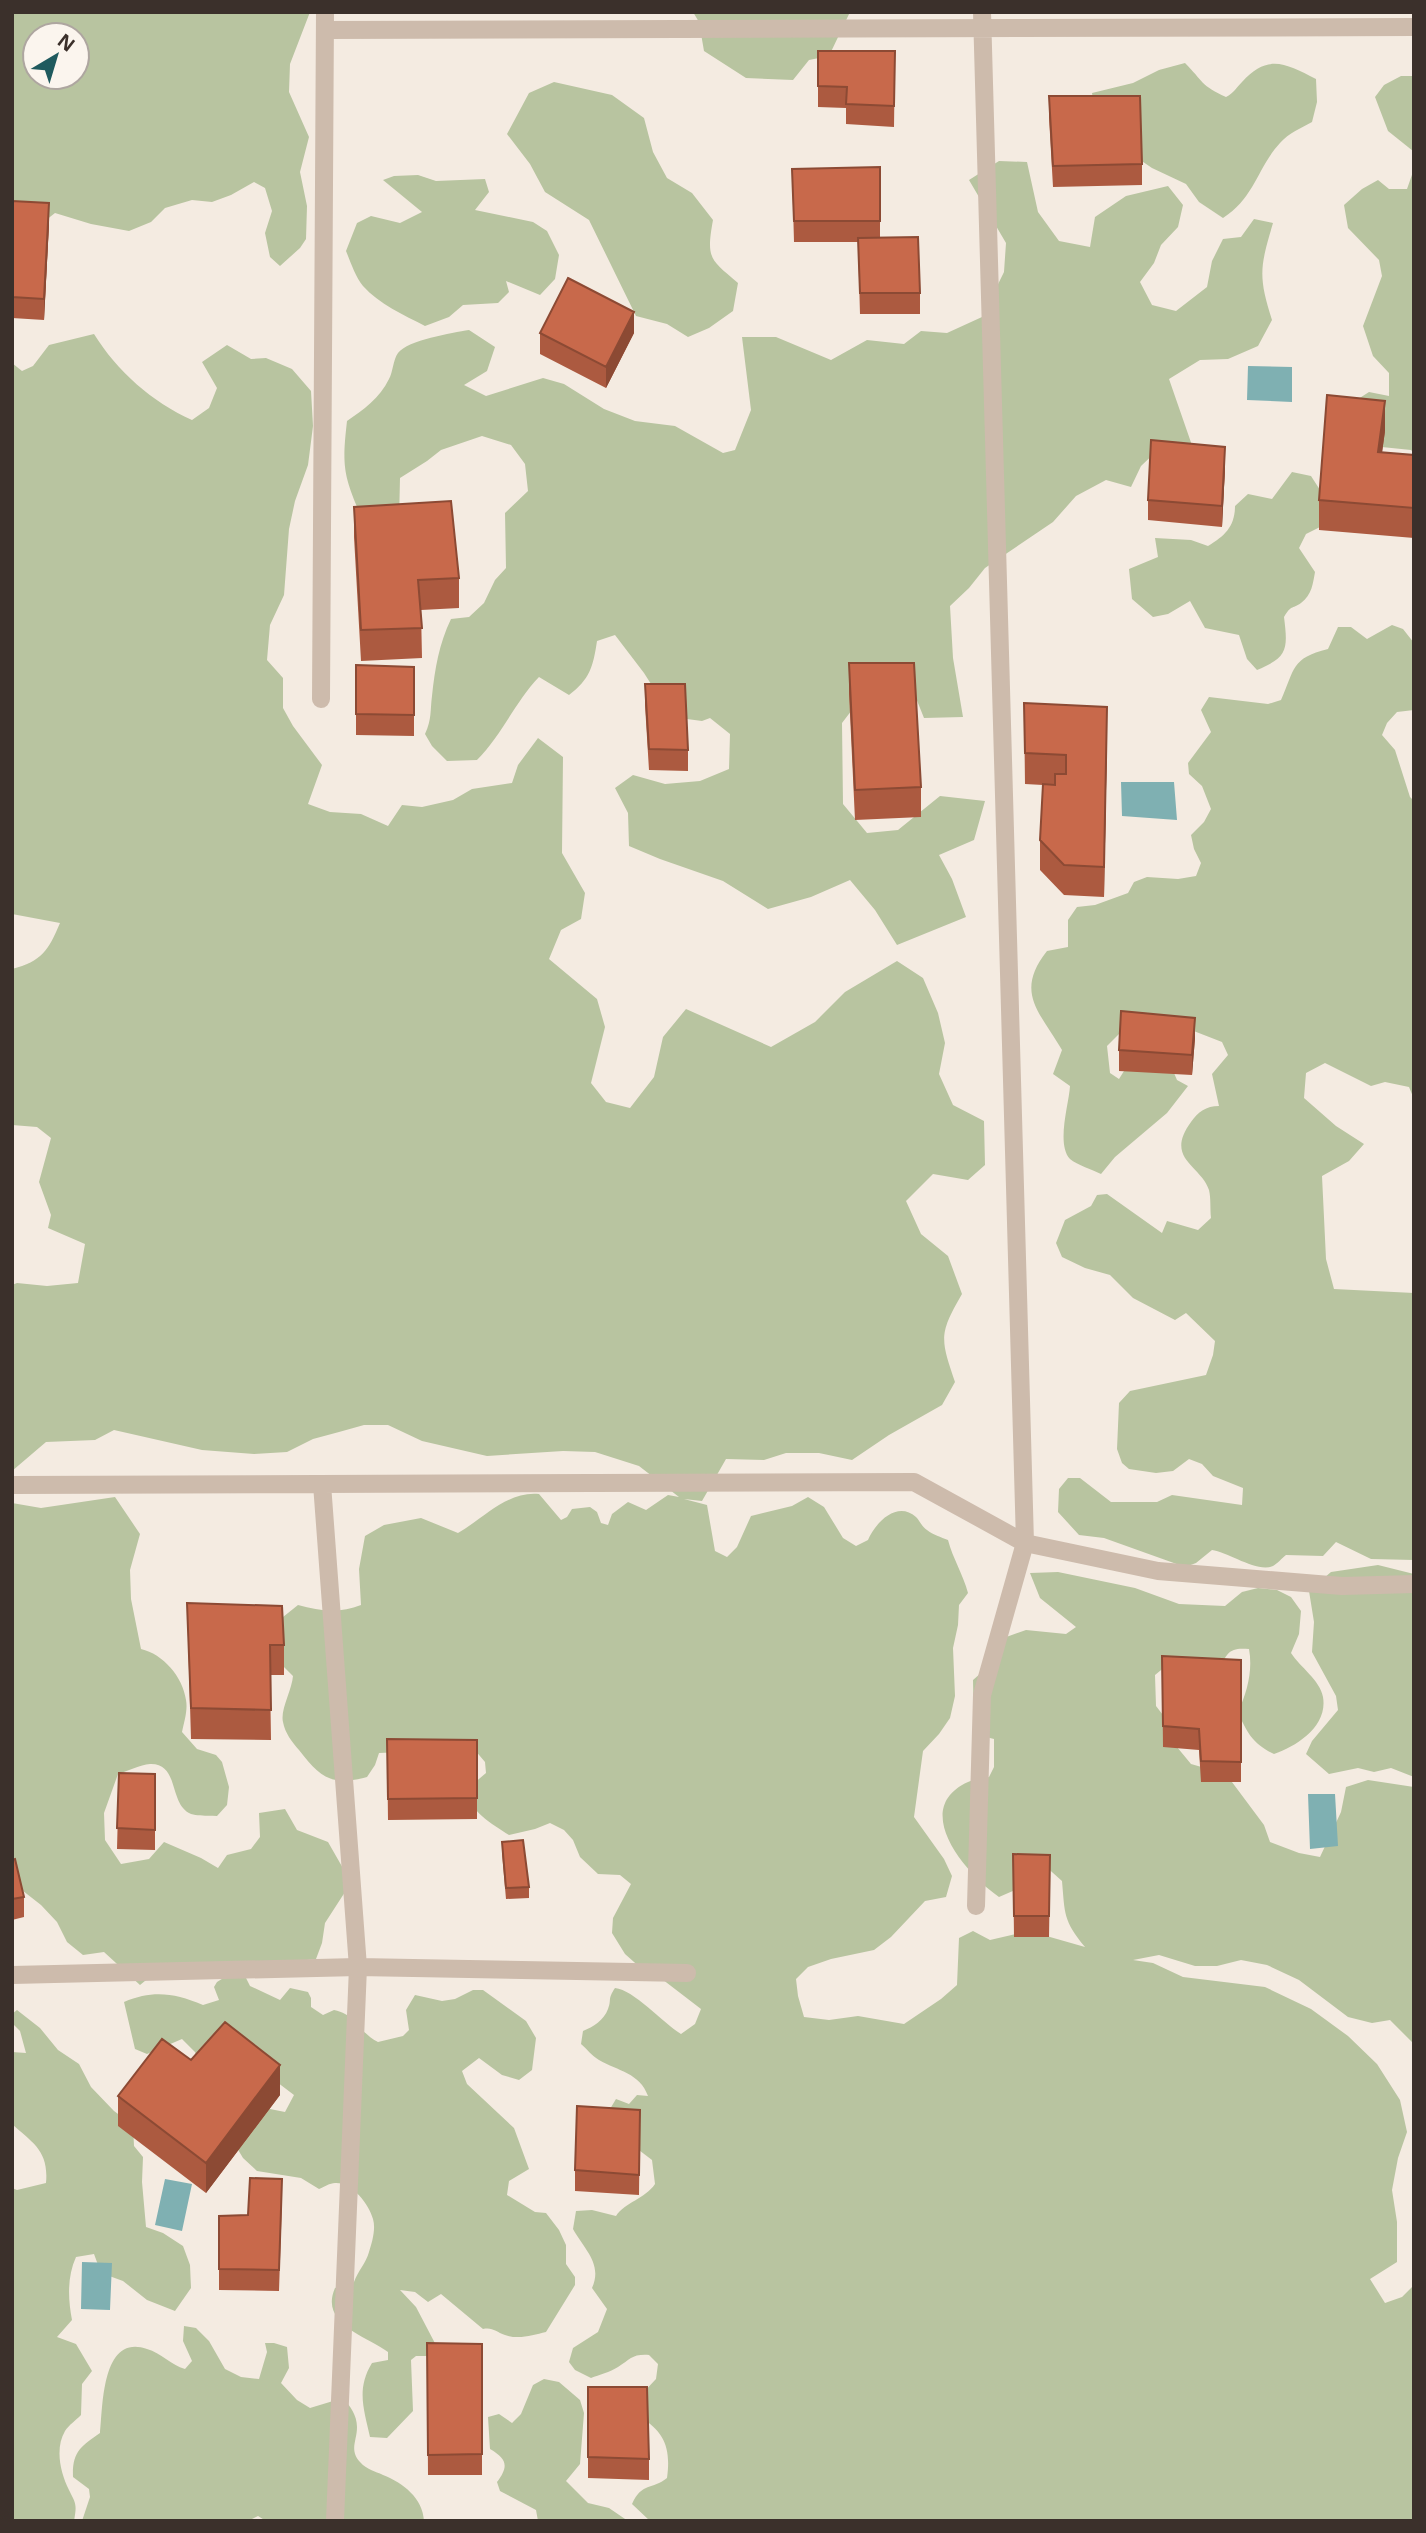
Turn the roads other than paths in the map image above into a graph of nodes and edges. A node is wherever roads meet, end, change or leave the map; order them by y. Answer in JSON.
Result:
{"nodes":[{"id":1,"x":325,"y":21,"type":"edge"},
{"id":2,"x":982,"y":21,"type":"edge"},
{"id":3,"x":1414,"y":27,"type":"edge"},
{"id":4,"x":321,"y":699,"type":"dead end"},
{"id":5,"x":322,"y":1484,"type":"junction"},
{"id":6,"x":12,"y":1485,"type":"edge"},
{"id":7,"x":1025,"y":1543,"type":"junction"},
{"id":8,"x":1414,"y":1584,"type":"edge"},
{"id":9,"x":976,"y":1906,"type":"dead end"},
{"id":10,"x":358,"y":1967,"type":"junction"},
{"id":11,"x":687,"y":1973,"type":"dead end"},
{"id":12,"x":12,"y":1975,"type":"edge"},
{"id":13,"x":335,"y":2521,"type":"edge"}],
"edges":[{"from":1,"to":2,"type":"street"},
{"from":1,"to":4,"type":"street"},
{"from":2,"to":3,"type":"street"},
{"from":2,"to":7,"type":"street"},
{"from":5,"to":6,"type":"street"},
{"from":5,"to":7,"type":"street"},
{"from":5,"to":10,"type":"street"},
{"from":7,"to":8,"type":"street"},
{"from":7,"to":9,"type":"street"},
{"from":10,"to":11,"type":"street"},
{"from":10,"to":12,"type":"street"},
{"from":10,"to":13,"type":"street"}]}
